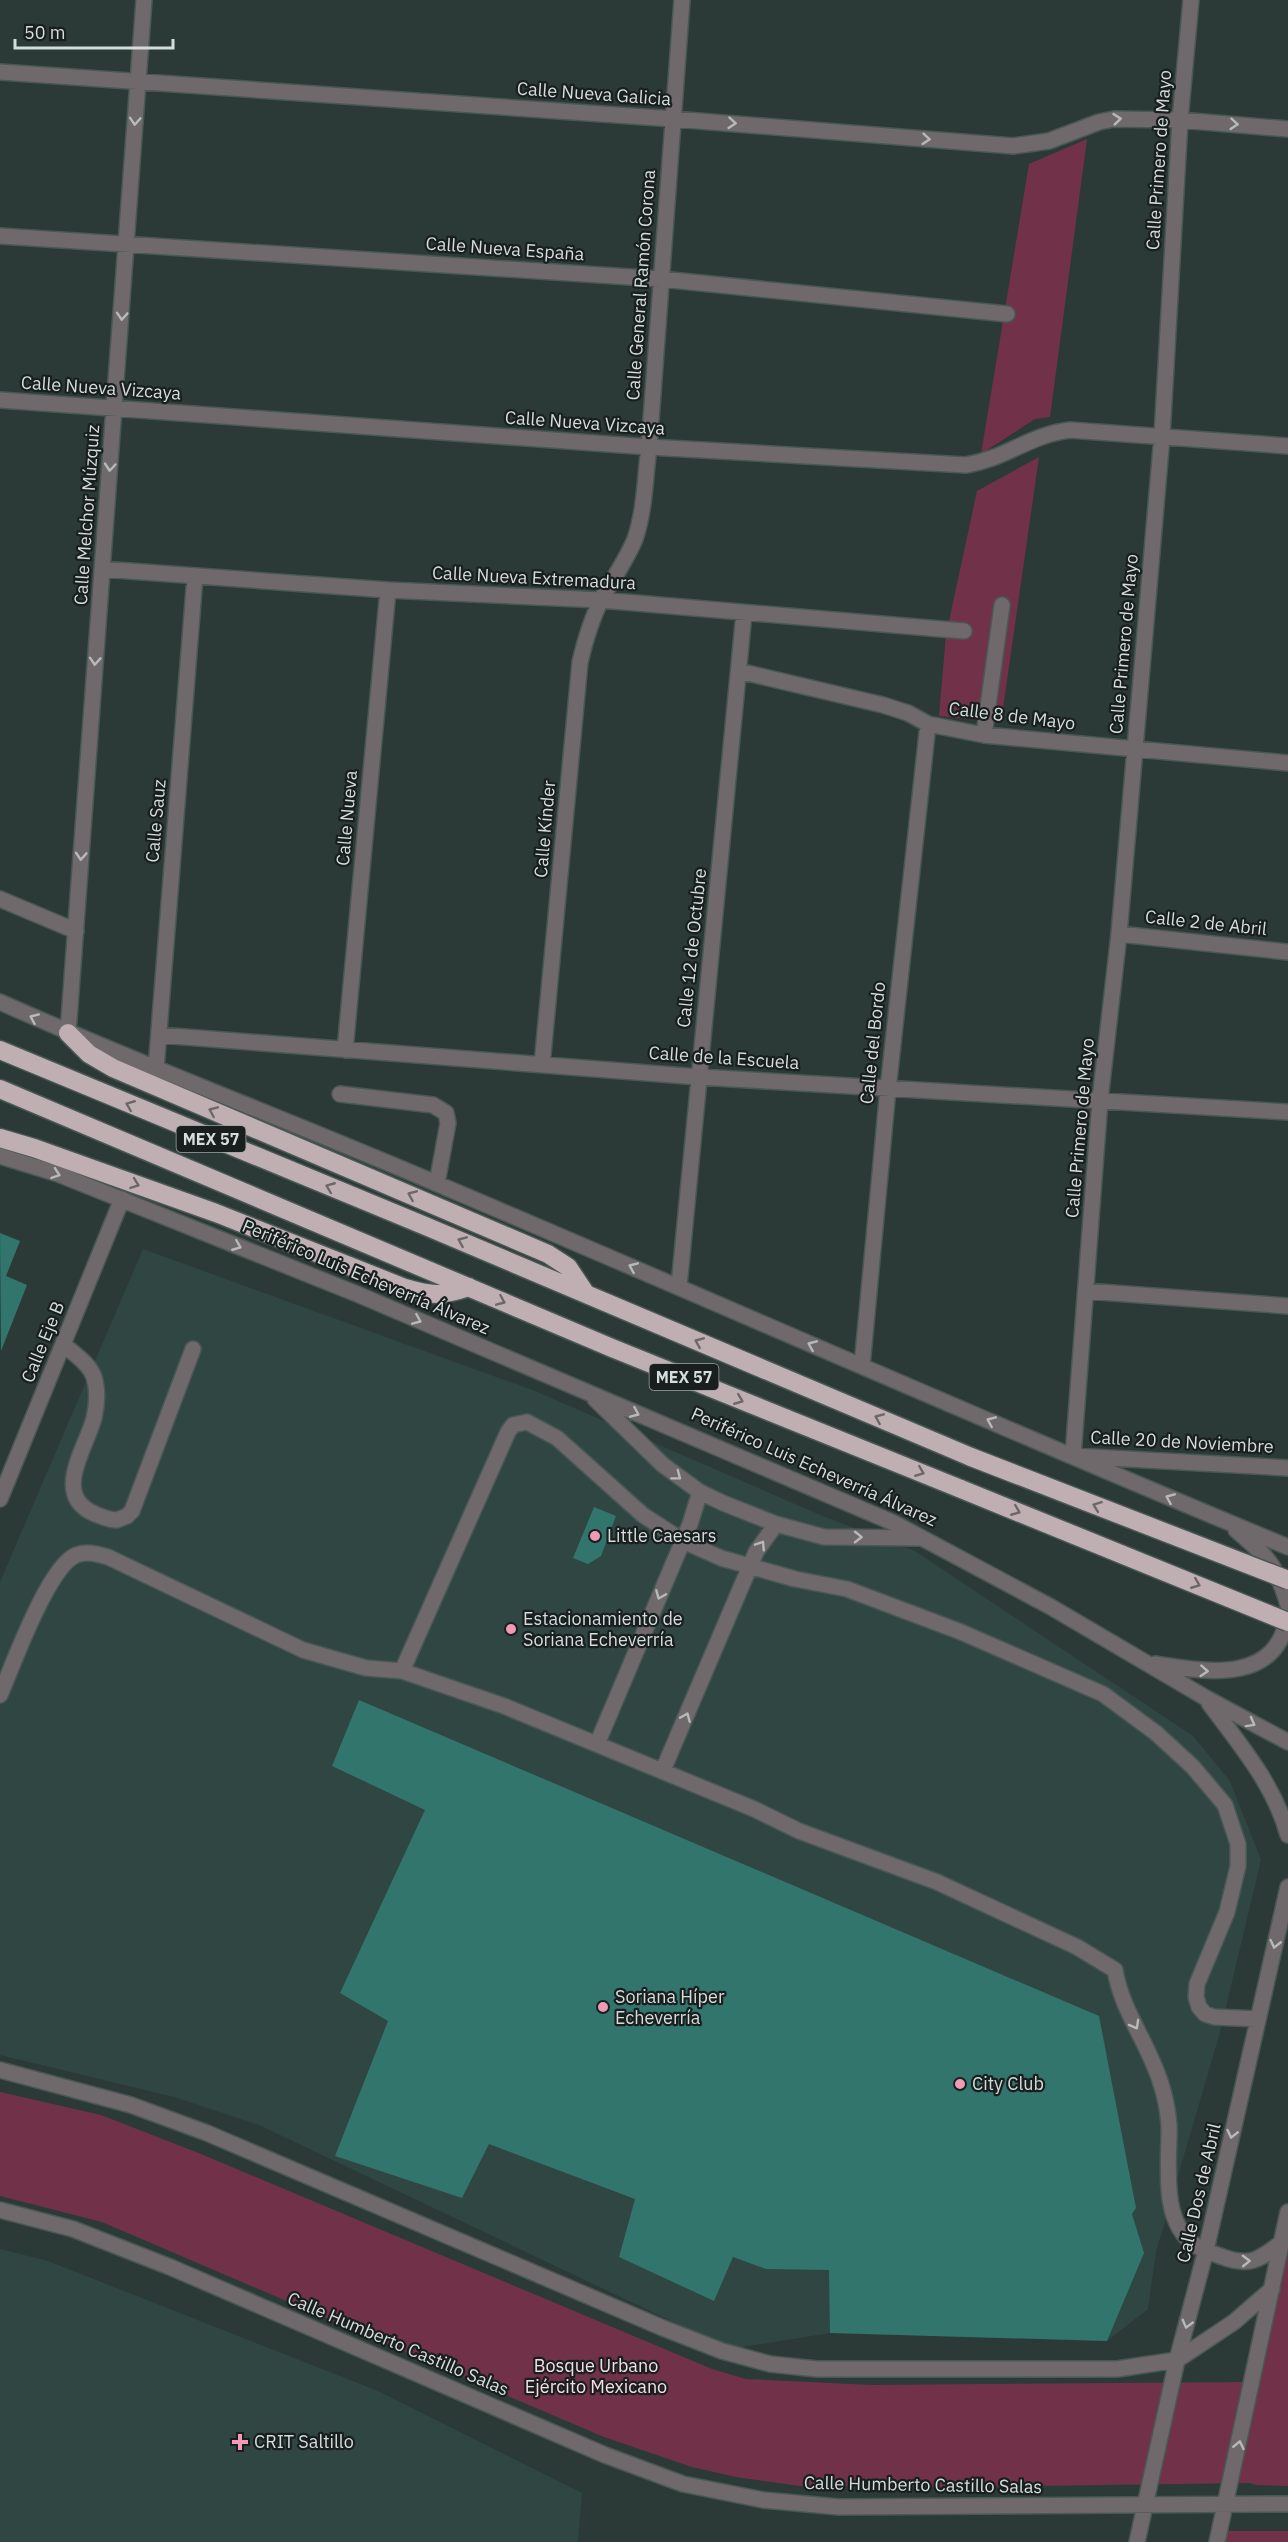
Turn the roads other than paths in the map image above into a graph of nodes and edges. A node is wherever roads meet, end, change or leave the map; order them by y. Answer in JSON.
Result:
{"nodes":[{"id":1,"x":144,"y":0,"type":"edge"},
{"id":2,"x":682,"y":0,"type":"edge"},
{"id":3,"x":1191,"y":0,"type":"edge"},
{"id":4,"x":0,"y":72,"type":"edge"},
{"id":5,"x":138,"y":81,"type":"junction"},
{"id":6,"x":674,"y":119,"type":"junction"},
{"id":7,"x":1180,"y":120,"type":"junction"},
{"id":8,"x":1288,"y":129,"type":"edge"},
{"id":9,"x":0,"y":236,"type":"edge"},
{"id":10,"x":127,"y":245,"type":"junction"},
{"id":11,"x":662,"y":279,"type":"junction"},
{"id":12,"x":1007,"y":315,"type":"dead end"},
{"id":13,"x":0,"y":400,"type":"edge"},
{"id":14,"x":115,"y":409,"type":"junction"},
{"id":15,"x":1162,"y":436,"type":"junction"},
{"id":16,"x":1288,"y":446,"type":"edge"},
{"id":17,"x":649,"y":447,"type":"junction"},
{"id":18,"x":102,"y":569,"type":"junction"},
{"id":19,"x":195,"y":576,"type":"junction"},
{"id":20,"x":388,"y":590,"type":"junction"},
{"id":21,"x":601,"y":600,"type":"junction"},
{"id":22,"x":1002,"y":605,"type":"dead end"},
{"id":23,"x":744,"y":613,"type":"junction"},
{"id":24,"x":964,"y":631,"type":"dead end"},
{"id":25,"x":739,"y":671,"type":"junction"},
{"id":26,"x":928,"y":724,"type":"junction"},
{"id":27,"x":984,"y":735,"type":"junction"},
{"id":28,"x":1134,"y":750,"type":"junction"},
{"id":29,"x":1288,"y":763,"type":"edge"},
{"id":30,"x":0,"y":899,"type":"edge"},
{"id":31,"x":76,"y":931,"type":"junction"},
{"id":32,"x":1119,"y":934,"type":"junction"},
{"id":33,"x":1288,"y":952,"type":"edge"},
{"id":34,"x":0,"y":1002,"type":"edge"},
{"id":35,"x":68,"y":1033,"type":"junction"},
{"id":36,"x":159,"y":1035,"type":"junction"},
{"id":37,"x":0,"y":1050,"type":"edge"},
{"id":38,"x":345,"y":1050,"type":"junction"},
{"id":39,"x":542,"y":1065,"type":"junction"},
{"id":40,"x":156,"y":1068,"type":"junction"},
{"id":41,"x":699,"y":1077,"type":"junction"},
{"id":42,"x":0,"y":1089,"type":"edge"},
{"id":43,"x":888,"y":1089,"type":"junction"},
{"id":44,"x":340,"y":1094,"type":"dead end"},
{"id":45,"x":1100,"y":1100,"type":"junction"},
{"id":46,"x":1288,"y":1112,"type":"edge"},
{"id":47,"x":0,"y":1138,"type":"edge"},
{"id":48,"x":0,"y":1156,"type":"edge"},
{"id":49,"x":437,"y":1183,"type":"junction"},
{"id":50,"x":122,"y":1199,"type":"junction"},
{"id":51,"x":679,"y":1286,"type":"junction"},
{"id":52,"x":469,"y":1287,"type":"junction"},
{"id":53,"x":1086,"y":1291,"type":"junction"},
{"id":54,"x":586,"y":1294,"type":"junction"},
{"id":55,"x":1288,"y":1306,"type":"edge"},
{"id":56,"x":63,"y":1344,"type":"junction"},
{"id":57,"x":193,"y":1348,"type":"dead end"},
{"id":58,"x":862,"y":1366,"type":"junction"},
{"id":59,"x":588,"y":1393,"type":"junction"},
{"id":60,"x":1073,"y":1456,"type":"junction"},
{"id":61,"x":1288,"y":1468,"type":"edge"},
{"id":62,"x":700,"y":1492,"type":"junction"},
{"id":63,"x":0,"y":1498,"type":"edge"},
{"id":64,"x":1224,"y":1521,"type":"junction"},
{"id":65,"x":776,"y":1524,"type":"junction"},
{"id":66,"x":926,"y":1539,"type":"junction"},
{"id":67,"x":682,"y":1541,"type":"junction"},
{"id":68,"x":1288,"y":1546,"type":"edge"},
{"id":69,"x":750,"y":1567,"type":"junction"},
{"id":70,"x":1288,"y":1580,"type":"edge"},
{"id":71,"x":1288,"y":1605,"type":"edge"},
{"id":72,"x":1288,"y":1614,"type":"edge"},
{"id":73,"x":1288,"y":1622,"type":"edge"},
{"id":74,"x":1146,"y":1663,"type":"junction"},
{"id":75,"x":402,"y":1671,"type":"junction"},
{"id":76,"x":0,"y":1695,"type":"edge"},
{"id":77,"x":1206,"y":1698,"type":"junction"},
{"id":78,"x":1288,"y":1742,"type":"edge"},
{"id":79,"x":597,"y":1744,"type":"junction"},
{"id":80,"x":663,"y":1770,"type":"junction"},
{"id":81,"x":1288,"y":1835,"type":"edge"},
{"id":82,"x":1287,"y":1895,"type":"edge"},
{"id":83,"x":1258,"y":2019,"type":"junction"},
{"id":84,"x":0,"y":2070,"type":"edge"},
{"id":85,"x":0,"y":2210,"type":"edge"},
{"id":86,"x":1288,"y":2212,"type":"edge"},
{"id":87,"x":1281,"y":2243,"type":"junction"},
{"id":88,"x":1206,"y":2250,"type":"junction"},
{"id":89,"x":1272,"y":2289,"type":"junction"},
{"id":90,"x":1177,"y":2360,"type":"junction"},
{"id":91,"x":1227,"y":2503,"type":"junction"},
{"id":92,"x":1288,"y":2504,"type":"edge"},
{"id":93,"x":1145,"y":2506,"type":"junction"},
{"id":94,"x":1137,"y":2542,"type":"edge"},
{"id":95,"x":1217,"y":2542,"type":"edge"}],
"edges":[{"from":1,"to":5,"type":"street","name":"Calle Melchor Múzquiz"},
{"from":2,"to":6,"type":"street","name":"Calle General Ramón Corona"},
{"from":3,"to":7,"type":"street","name":"Calle Primero de Mayo"},
{"from":4,"to":5,"type":"street","name":"Calle Nueva Galicia"},
{"from":5,"to":6,"type":"street","name":"Calle Nueva Galicia"},
{"from":5,"to":10,"type":"street","name":"Calle Melchor Múzquiz","one_way":true},
{"from":6,"to":7,"type":"street","name":"Calle Nueva Galicia","one_way":true},
{"from":6,"to":11,"type":"street","name":"Calle General Ramón Corona"},
{"from":7,"to":8,"type":"street","name":"Calle Nueva Galicia","one_way":true},
{"from":7,"to":15,"type":"street","name":"Calle Primero de Mayo"},
{"from":9,"to":10,"type":"street","name":"Calle Nueva España"},
{"from":10,"to":11,"type":"street","name":"Calle Nueva España"},
{"from":10,"to":14,"type":"street","name":"Calle Melchor Múzquiz","one_way":true},
{"from":11,"to":12,"type":"street","name":"Calle Nueva España"},
{"from":11,"to":17,"type":"street","name":"Calle General Ramón Corona"},
{"from":13,"to":14,"type":"street","name":"Calle Nueva Vizcaya"},
{"from":14,"to":17,"type":"street","name":"Calle Nueva Vizcaya"},
{"from":14,"to":18,"type":"street","name":"Calle Melchor Múzquiz","one_way":true},
{"from":15,"to":16,"type":"street","name":"Calle Nueva Vizcaya"},
{"from":15,"to":17,"type":"street","name":"Calle Nueva Vizcaya"},
{"from":15,"to":28,"type":"street","name":"Calle Primero de Mayo"},
{"from":17,"to":21,"type":"street","name":"Calle General Ramón Corona"},
{"from":18,"to":19,"type":"street","name":"Calle Nueva Extremadura"},
{"from":18,"to":31,"type":"street","name":"Calle Melchor Múzquiz","one_way":true},
{"from":19,"to":20,"type":"street","name":"Calle Nueva Extremadura"},
{"from":19,"to":36,"type":"street","name":"Calle Sauz"},
{"from":20,"to":21,"type":"street","name":"Calle Nueva Extremadura"},
{"from":20,"to":38,"type":"street","name":"Calle Nueva"},
{"from":21,"to":23,"type":"street","name":"Calle Nueva Extremadura"},
{"from":21,"to":39,"type":"street","name":"Calle Kínder"},
{"from":22,"to":27,"type":"street"},
{"from":23,"to":24,"type":"street","name":"Calle Nueva Extremadura"},
{"from":23,"to":25,"type":"street","name":"Calle 12 de Octubre"},
{"from":25,"to":26,"type":"street","name":"Calle 8 de Mayo"},
{"from":25,"to":41,"type":"street","name":"Calle 12 de Octubre"},
{"from":26,"to":27,"type":"street","name":"Calle 8 de Mayo"},
{"from":26,"to":43,"type":"street","name":"Calle del Bordo"},
{"from":27,"to":28,"type":"street","name":"Calle 8 de Mayo"},
{"from":28,"to":29,"type":"street","name":"Calle 8 de Mayo"},
{"from":28,"to":32,"type":"street","name":"Calle Primero de Mayo"},
{"from":30,"to":31,"type":"street"},
{"from":31,"to":35,"type":"street","name":"Calle Melchor Múzquiz"},
{"from":32,"to":33,"type":"street","name":"Calle 2 de Abril"},
{"from":32,"to":45,"type":"street","name":"Calle Primero de Mayo"},
{"from":35,"to":34,"type":"street","one_way":true},
{"from":35,"to":40,"type":"street"},
{"from":54,"to":35,"type":"highway","one_way":true},
{"from":36,"to":38,"type":"street","name":"Calle de la Escuela"},
{"from":36,"to":40,"type":"street","name":"Calle Sauz"},
{"from":54,"to":37,"type":"highway","number":"MEX 57","one_way":true},
{"from":38,"to":39,"type":"street","name":"Calle de la Escuela"},
{"from":39,"to":41,"type":"street","name":"Calle de la Escuela"},
{"from":40,"to":49,"type":"street"},
{"from":41,"to":43,"type":"street","name":"Calle de la Escuela"},
{"from":41,"to":51,"type":"street","name":"Calle 12 de Octubre"},
{"from":42,"to":52,"type":"highway","name":"Periférico Luis Echeverría Álvarez","number":"MEX 57"},
{"from":43,"to":45,"type":"street","name":"Calle de la Escuela"},
{"from":43,"to":58,"type":"street","name":"Calle del Bordo"},
{"from":44,"to":49,"type":"street"},
{"from":45,"to":46,"type":"street","name":"Calle de la Escuela"},
{"from":45,"to":53,"type":"street","name":"Calle Primero de Mayo"},
{"from":47,"to":52,"type":"highway","one_way":true},
{"from":48,"to":50,"type":"street","name":"Periférico Luis Echeverría Álvarez","one_way":true},
{"from":51,"to":49,"type":"street","one_way":true},
{"from":50,"to":56,"type":"street","name":"Calle Eje B"},
{"from":50,"to":59,"type":"street","name":"Periférico Luis Echeverría Álvarez","one_way":true},
{"from":58,"to":51,"type":"street","one_way":true},
{"from":52,"to":73,"type":"highway","name":"Periférico Luis Echeverría Álvarez","number":"MEX 57","one_way":true,"bridge":true},
{"from":53,"to":55,"type":"street"},
{"from":53,"to":60,"type":"street","name":"Calle Primero de Mayo"},
{"from":70,"to":54,"type":"highway","number":"MEX 57","one_way":true,"bridge":true},
{"from":56,"to":57,"type":"street"},
{"from":56,"to":63,"type":"street","name":"Calle Eje B"},
{"from":60,"to":58,"type":"street","one_way":true},
{"from":59,"to":62,"type":"street","one_way":true},
{"from":59,"to":66,"type":"street","name":"Periférico Luis Echeverría Álvarez","one_way":true},
{"from":60,"to":61,"type":"street","name":"Calle 20 de Noviembre"},
{"from":64,"to":60,"type":"street","one_way":true},
{"from":62,"to":65,"type":"street"},
{"from":62,"to":67,"type":"street"},
{"from":64,"to":68,"type":"street"},
{"from":64,"to":71,"type":"street"},
{"from":65,"to":66,"type":"street","one_way":true},
{"from":69,"to":65,"type":"street","one_way":true},
{"from":66,"to":74,"type":"street","name":"Periférico Luis Echeverría Álvarez"},
{"from":67,"to":69,"type":"street"},
{"from":67,"to":75,"type":"street"},
{"from":67,"to":79,"type":"street","one_way":true},
{"from":80,"to":69,"type":"street","one_way":true},
{"from":69,"to":83,"type":"street"},
{"from":74,"to":72,"type":"street","one_way":true},
{"from":74,"to":77,"type":"street","name":"Periférico Luis Echeverría Álvarez"},
{"from":75,"to":76,"type":"street"},
{"from":75,"to":79,"type":"street"},
{"from":77,"to":78,"type":"street","name":"Periférico Luis Echeverría Álvarez","one_way":true},
{"from":77,"to":81,"type":"street"},
{"from":79,"to":80,"type":"street"},
{"from":80,"to":88,"type":"street","one_way":true},
{"from":82,"to":83,"type":"street","name":"Calle Dos de Abril","one_way":true},
{"from":83,"to":88,"type":"street","name":"Calle Dos de Abril","one_way":true},
{"from":84,"to":90,"type":"street"},
{"from":85,"to":93,"type":"street","name":"Calle Humberto Castillo Salas"},
{"from":86,"to":87,"type":"street"},
{"from":88,"to":87,"type":"street","one_way":true},
{"from":87,"to":89,"type":"street"},
{"from":88,"to":90,"type":"street","name":"Calle Dos de Abril","one_way":true},
{"from":89,"to":90,"type":"street"},
{"from":91,"to":89,"type":"street","one_way":true},
{"from":90,"to":93,"type":"street","name":"Calle Dos de Abril"},
{"from":91,"to":92,"type":"street","name":"Calle Humberto Castillo Salas"},
{"from":91,"to":93,"type":"street","name":"Calle Humberto Castillo Salas"},
{"from":91,"to":95,"type":"street"},
{"from":93,"to":94,"type":"street","name":"Calle Dos de Abril"}]}
